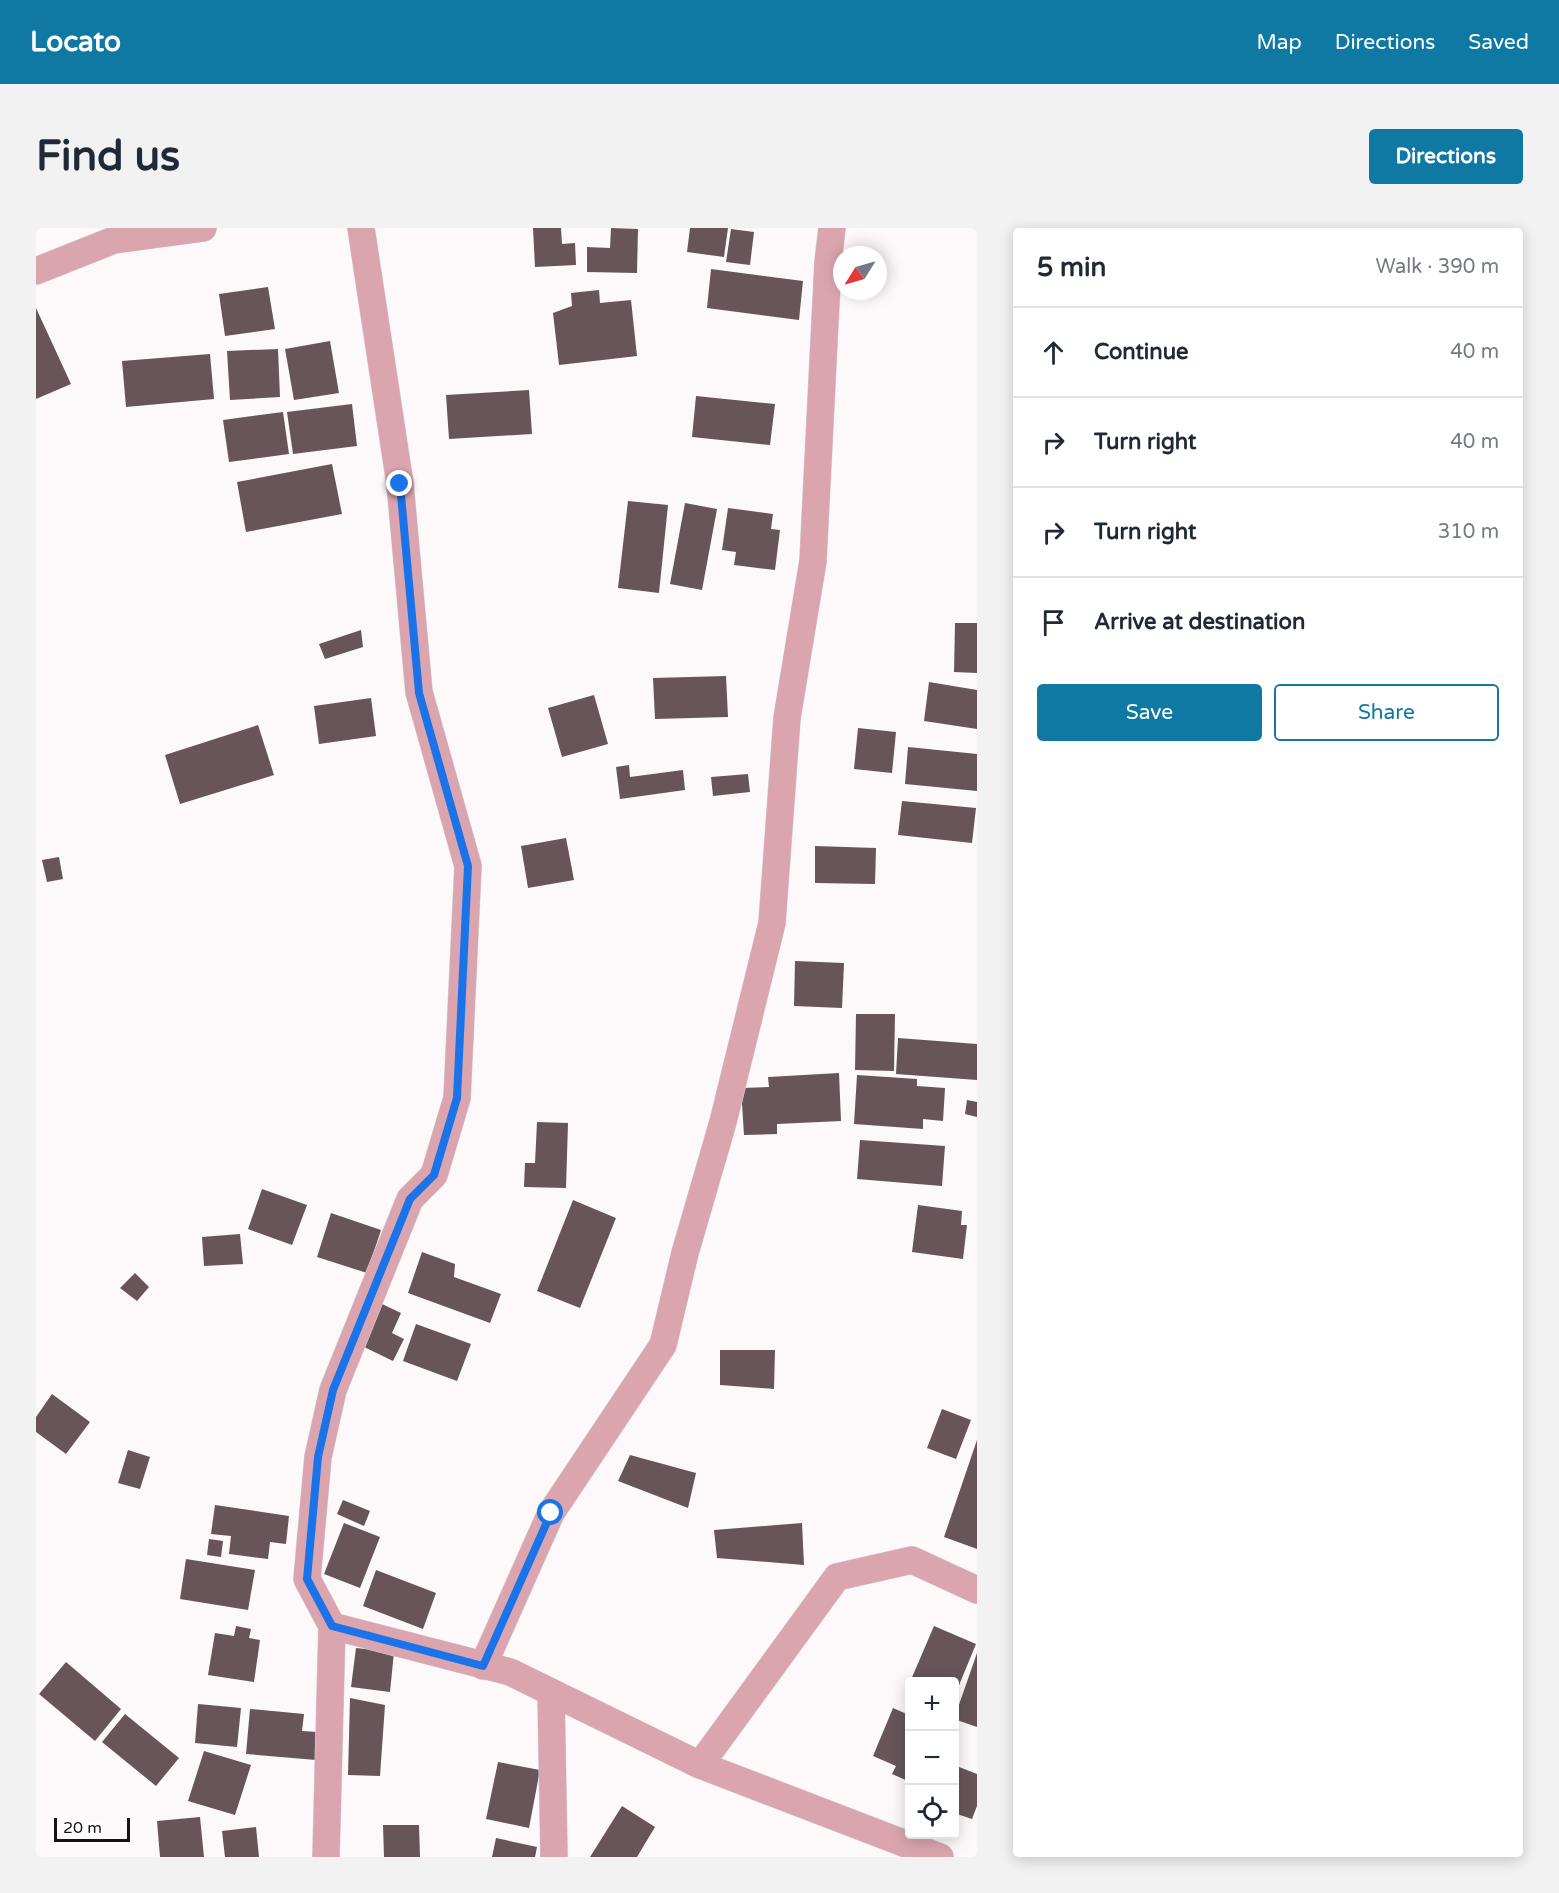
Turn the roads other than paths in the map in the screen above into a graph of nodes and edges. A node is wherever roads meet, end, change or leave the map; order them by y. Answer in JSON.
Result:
{"nodes":[{"id":1,"x":203,"y":228,"type":"edge"},
{"id":2,"x":361,"y":228,"type":"edge"},
{"id":3,"x":832,"y":228,"type":"edge"},
{"id":4,"x":36,"y":272,"type":"edge"},
{"id":5,"x":977,"y":1590,"type":"edge"},
{"id":6,"x":332,"y":1626,"type":"junction"},
{"id":7,"x":483,"y":1666,"type":"junction"},
{"id":8,"x":550,"y":1692,"type":"junction"},
{"id":9,"x":700,"y":1765,"type":"junction"},
{"id":10,"x":326,"y":1857,"type":"edge"},
{"id":11,"x":554,"y":1857,"type":"edge"},
{"id":12,"x":940,"y":1857,"type":"edge"}],
"edges":[{"from":1,"to":4,"type":"street"},
{"from":2,"to":6,"type":"street"},
{"from":3,"to":7,"type":"street"},
{"from":5,"to":9,"type":"street"},
{"from":6,"to":7,"type":"street"},
{"from":6,"to":10,"type":"street"},
{"from":7,"to":8,"type":"street"},
{"from":8,"to":9,"type":"street"},
{"from":8,"to":11,"type":"street"},
{"from":9,"to":12,"type":"street"}]}
